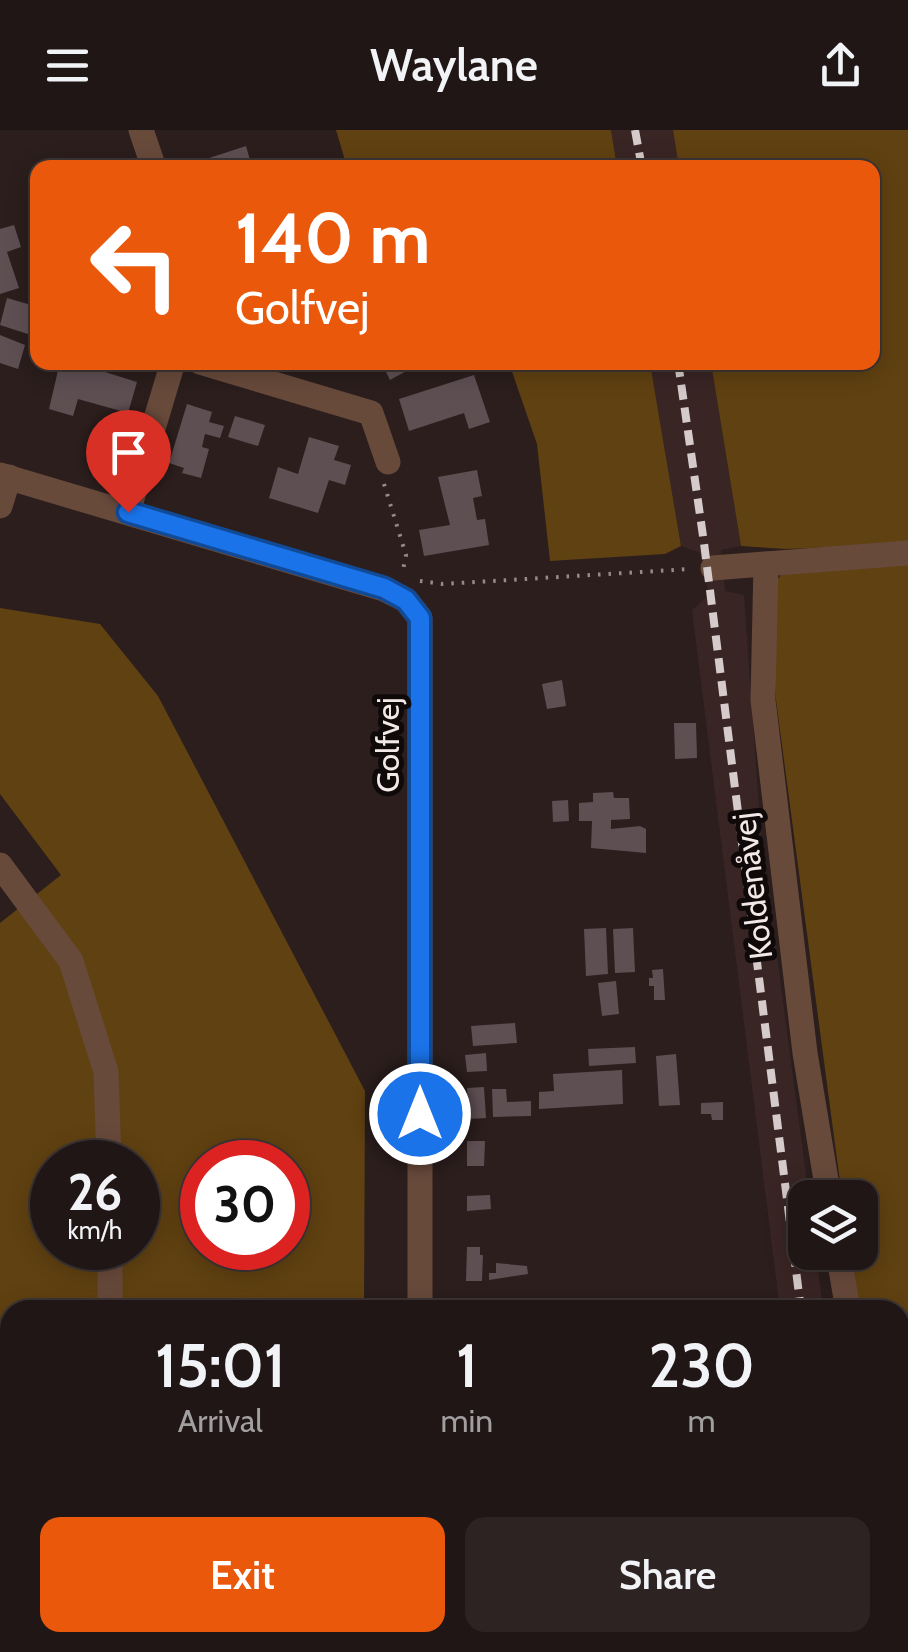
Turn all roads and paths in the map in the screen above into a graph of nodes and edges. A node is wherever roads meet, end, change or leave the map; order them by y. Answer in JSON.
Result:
{"nodes":[{"id":1,"x":141,"y":130,"type":"edge"},
{"id":2,"x":151,"y":160,"type":"edge"},
{"id":3,"x":171,"y":370,"type":"edge"},
{"id":4,"x":227,"y":370,"type":"edge"},
{"id":5,"x":388,"y":462,"type":"joint"},
{"id":6,"x":5,"y":476,"type":"edge"},
{"id":7,"x":0,"y":506,"type":"edge"},
{"id":8,"x":128,"y":512,"type":"junction"},
{"id":9,"x":908,"y":554,"type":"edge"},
{"id":10,"x":766,"y":564,"type":"junction"},
{"id":11,"x":713,"y":568,"type":"joint"},
{"id":12,"x":392,"y":569,"type":"dead end"},
{"id":13,"x":418,"y":581,"type":"dead end"},
{"id":14,"x":4,"y":878,"type":"edge"},
{"id":15,"x":108,"y":1140,"type":"edge"},
{"id":16,"x":826,"y":1180,"type":"edge"},
{"id":17,"x":110,"y":1270,"type":"edge"},
{"id":18,"x":841,"y":1270,"type":"edge"},
{"id":19,"x":110,"y":1300,"type":"edge"},
{"id":20,"x":420,"y":1300,"type":"edge"},
{"id":21,"x":846,"y":1300,"type":"edge"}],
"edges":[{"from":1,"to":2,"type":"street"},
{"from":3,"to":8,"type":"street"},
{"from":4,"to":5,"type":"street"},
{"from":5,"to":12,"type":"path"},
{"from":6,"to":7,"type":"street","name":"Golfvej"},
{"from":6,"to":8,"type":"street","name":"Golfvej"},
{"from":8,"to":20,"type":"street","name":"Golfvej"},
{"from":9,"to":10,"type":"street"},
{"from":10,"to":11,"type":"street"},
{"from":10,"to":16,"type":"street","name":"Koldenåvej"},
{"from":11,"to":13,"type":"path"},
{"from":14,"to":15,"type":"street"},
{"from":17,"to":19,"type":"street"},
{"from":18,"to":21,"type":"street"}]}
